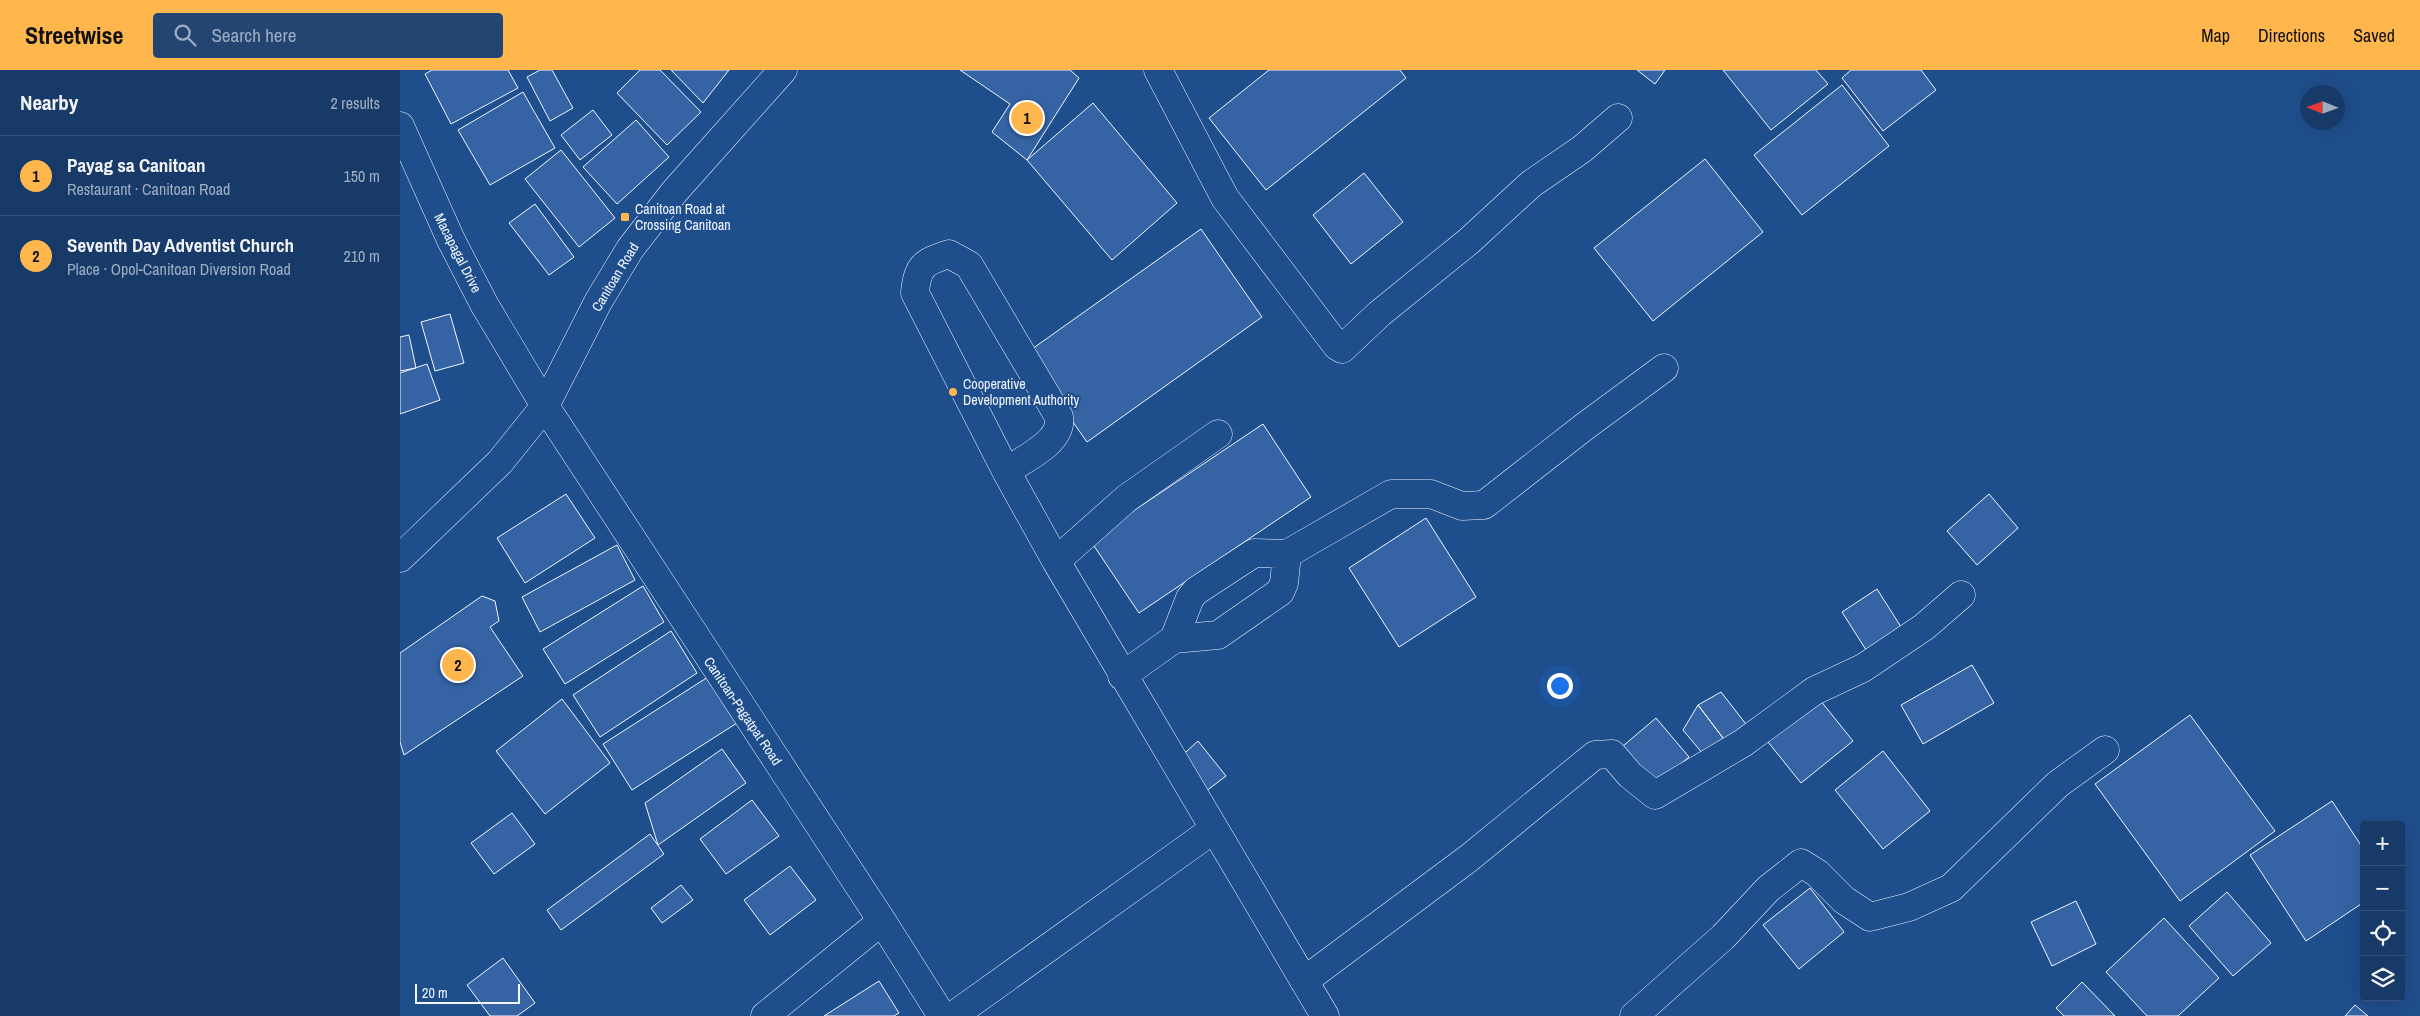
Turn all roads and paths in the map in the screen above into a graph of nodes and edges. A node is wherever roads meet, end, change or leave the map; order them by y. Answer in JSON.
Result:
{"nodes":[{"id":1,"x":783,"y":70,"type":"edge"},
{"id":2,"x":1158,"y":70,"type":"edge"},
{"id":3,"x":1618,"y":118,"type":"dead end"},
{"id":4,"x":400,"y":126,"type":"edge"},
{"id":5,"x":1664,"y":368,"type":"dead end"},
{"id":6,"x":545,"y":406,"type":"junction"},
{"id":7,"x":1218,"y":434,"type":"dead end"},
{"id":8,"x":1006,"y":471,"type":"junction"},
{"id":9,"x":1287,"y":554,"type":"junction"},
{"id":10,"x":400,"y":558,"type":"edge"},
{"id":11,"x":1056,"y":561,"type":"junction"},
{"id":12,"x":1961,"y":595,"type":"dead end"},
{"id":13,"x":1174,"y":639,"type":"junction"},
{"id":14,"x":1122,"y":676,"type":"junction"},
{"id":15,"x":2104,"y":750,"type":"dead end"},
{"id":16,"x":1214,"y":829,"type":"junction"},
{"id":17,"x":882,"y":921,"type":"junction"},
{"id":18,"x":1304,"y":981,"type":"junction"},
{"id":19,"x":765,"y":1016,"type":"edge"},
{"id":20,"x":942,"y":1016,"type":"edge"},
{"id":21,"x":953,"y":1016,"type":"edge"},
{"id":22,"x":1324,"y":1016,"type":"edge"},
{"id":23,"x":1634,"y":1016,"type":"edge"}],
"edges":[{"from":1,"to":6,"type":"street","name":"Canitoan Road"},
{"from":2,"to":3,"type":"street"},
{"from":4,"to":6,"type":"street","name":"Macapagal Drive"},
{"from":5,"to":9,"type":"street"},
{"from":6,"to":10,"type":"street","name":"Canitoan Road"},
{"from":6,"to":17,"type":"street","name":"Canitoan-Pagatpat Road"},
{"from":7,"to":11,"type":"street"},
{"from":8,"to":8,"type":"street"},
{"from":8,"to":11,"type":"street"},
{"from":9,"to":13,"type":"street"},
{"from":9,"to":13,"type":"street"},
{"from":11,"to":14,"type":"street"},
{"from":12,"to":18,"type":"street"},
{"from":13,"to":14,"type":"street"},
{"from":14,"to":16,"type":"street"},
{"from":15,"to":23,"type":"street"},
{"from":16,"to":18,"type":"street"},
{"from":16,"to":21,"type":"street"},
{"from":17,"to":19,"type":"street"},
{"from":17,"to":20,"type":"street","name":"Canitoan-Pagatpat Road"},
{"from":18,"to":22,"type":"street"}]}
